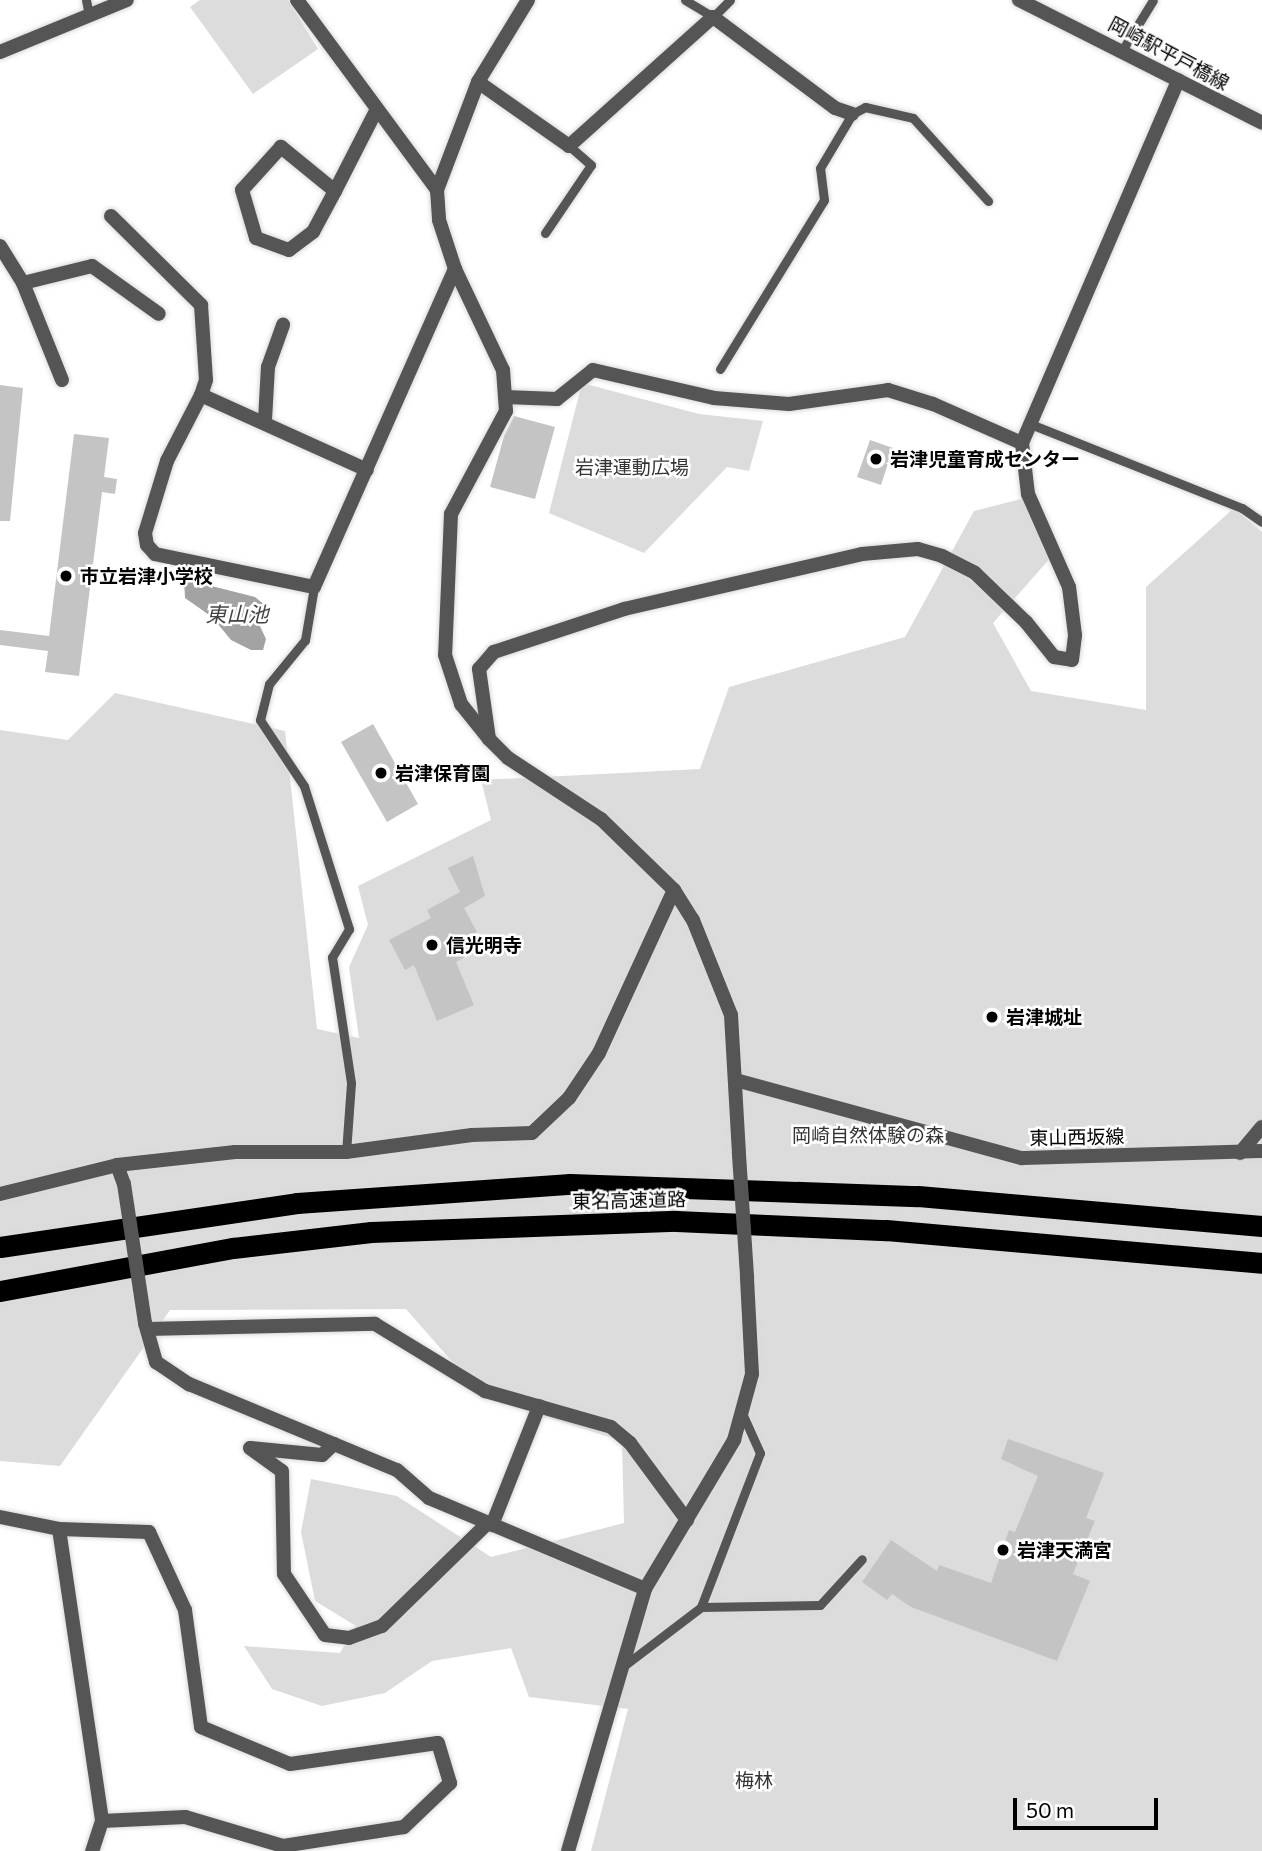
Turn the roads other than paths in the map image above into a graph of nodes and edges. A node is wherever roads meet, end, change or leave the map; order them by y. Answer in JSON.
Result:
{"nodes":[{"id":1,"x":86,"y":0,"type":"edge"},
{"id":2,"x":127,"y":0,"type":"edge"},
{"id":3,"x":297,"y":0,"type":"edge"},
{"id":4,"x":528,"y":0,"type":"edge"},
{"id":5,"x":685,"y":0,"type":"edge"},
{"id":6,"x":730,"y":0,"type":"edge"},
{"id":7,"x":1019,"y":0,"type":"edge"},
{"id":8,"x":1153,"y":0,"type":"edge"},
{"id":9,"x":89,"y":15,"type":"junction"},
{"id":10,"x":713,"y":17,"type":"junction"},
{"id":11,"x":1123,"y":49,"type":"junction"},
{"id":12,"x":0,"y":52,"type":"edge"},
{"id":13,"x":1178,"y":80,"type":"junction"},
{"id":14,"x":478,"y":82,"type":"junction"},
{"id":15,"x":376,"y":111,"type":"junction"},
{"id":16,"x":852,"y":114,"type":"junction"},
{"id":17,"x":1262,"y":123,"type":"edge"},
{"id":18,"x":569,"y":146,"type":"junction"},
{"id":19,"x":437,"y":190,"type":"junction"},
{"id":20,"x":335,"y":191,"type":"junction"},
{"id":21,"x":988,"y":201,"type":"dead end"},
{"id":22,"x":111,"y":216,"type":"dead end"},
{"id":23,"x":545,"y":233,"type":"dead end"},
{"id":24,"x":0,"y":246,"type":"edge"},
{"id":25,"x":455,"y":269,"type":"junction"},
{"id":26,"x":23,"y":283,"type":"junction"},
{"id":27,"x":159,"y":314,"type":"dead end"},
{"id":28,"x":283,"y":325,"type":"dead end"},
{"id":29,"x":720,"y":369,"type":"dead end"},
{"id":30,"x":62,"y":380,"type":"dead end"},
{"id":31,"x":201,"y":395,"type":"junction"},
{"id":32,"x":505,"y":397,"type":"junction"},
{"id":33,"x":265,"y":420,"type":"junction"},
{"id":34,"x":1033,"y":425,"type":"junction"},
{"id":35,"x":1022,"y":443,"type":"junction"},
{"id":36,"x":366,"y":470,"type":"junction"},
{"id":37,"x":1262,"y":522,"type":"edge"},
{"id":38,"x":314,"y":587,"type":"junction"},
{"id":39,"x":489,"y":739,"type":"junction"},
{"id":40,"x":674,"y":890,"type":"junction"},
{"id":41,"x":736,"y":1080,"type":"junction"},
{"id":42,"x":1262,"y":1127,"type":"edge"},
{"id":43,"x":1262,"y":1151,"type":"edge"},
{"id":44,"x":346,"y":1152,"type":"junction"},
{"id":45,"x":1240,"y":1153,"type":"junction"},
{"id":46,"x":117,"y":1165,"type":"junction"},
{"id":47,"x":0,"y":1194,"type":"edge"},
{"id":48,"x":1262,"y":1226,"type":"edge"},
{"id":49,"x":0,"y":1247,"type":"edge"},
{"id":50,"x":1262,"y":1263,"type":"edge"},
{"id":51,"x":0,"y":1291,"type":"edge"},
{"id":52,"x":146,"y":1326,"type":"junction"},
{"id":53,"x":539,"y":1406,"type":"junction"},
{"id":54,"x":741,"y":1411,"type":"junction"},
{"id":55,"x":334,"y":1444,"type":"junction"},
{"id":56,"x":0,"y":1517,"type":"edge"},
{"id":57,"x":687,"y":1520,"type":"junction"},
{"id":58,"x":490,"y":1524,"type":"junction"},
{"id":59,"x":59,"y":1529,"type":"junction"},
{"id":60,"x":862,"y":1559,"type":"dead end"},
{"id":61,"x":645,"y":1589,"type":"junction"},
{"id":62,"x":701,"y":1607,"type":"junction"},
{"id":63,"x":622,"y":1666,"type":"junction"},
{"id":64,"x":102,"y":1821,"type":"junction"},
{"id":65,"x":92,"y":1851,"type":"edge"},
{"id":66,"x":568,"y":1851,"type":"edge"}],
"edges":[{"from":1,"to":9,"type":"lane"},
{"from":2,"to":9,"type":"street"},
{"from":3,"to":15,"type":"street"},
{"from":4,"to":14,"type":"street"},
{"from":5,"to":10,"type":"lane"},
{"from":6,"to":10,"type":"lane"},
{"from":7,"to":11,"type":"street","name":"岡崎駅平戸橋線"},
{"from":8,"to":11,"type":"lane"},
{"from":9,"to":12,"type":"street"},
{"from":10,"to":16,"type":"street"},
{"from":10,"to":18,"type":"street"},
{"from":11,"to":13,"type":"street","name":"岡崎駅平戸橋線"},
{"from":13,"to":17,"type":"street","name":"岡崎駅平戸橋線"},
{"from":13,"to":34,"type":"street"},
{"from":14,"to":18,"type":"street"},
{"from":14,"to":19,"type":"street"},
{"from":15,"to":19,"type":"street"},
{"from":15,"to":20,"type":"street"},
{"from":16,"to":21,"type":"lane"},
{"from":16,"to":29,"type":"lane"},
{"from":18,"to":23,"type":"lane"},
{"from":19,"to":25,"type":"street"},
{"from":20,"to":20,"type":"street"},
{"from":22,"to":31,"type":"street"},
{"from":24,"to":26,"type":"street"},
{"from":25,"to":32,"type":"street"},
{"from":25,"to":36,"type":"street"},
{"from":26,"to":27,"type":"street"},
{"from":26,"to":30,"type":"street"},
{"from":28,"to":33,"type":"street"},
{"from":31,"to":33,"type":"street"},
{"from":31,"to":38,"type":"street"},
{"from":32,"to":35,"type":"street"},
{"from":32,"to":39,"type":"street"},
{"from":33,"to":36,"type":"street"},
{"from":34,"to":35,"type":"street"},
{"from":34,"to":37,"type":"lane"},
{"from":35,"to":39,"type":"street"},
{"from":36,"to":38,"type":"street"},
{"from":38,"to":44,"type":"lane"},
{"from":39,"to":40,"type":"street"},
{"from":40,"to":41,"type":"street"},
{"from":40,"to":44,"type":"street"},
{"from":41,"to":45,"type":"street","name":"東山西坂線"},
{"from":41,"to":54,"type":"street","bridge":true},
{"from":42,"to":45,"type":"street"},
{"from":43,"to":45,"type":"street","name":"東山西坂線"},
{"from":44,"to":46,"type":"street"},
{"from":46,"to":47,"type":"street"},
{"from":46,"to":52,"type":"street","bridge":true},
{"from":48,"to":49,"type":"highway","name":"東名高速道路"},
{"from":50,"to":51,"type":"highway","name":"東名高速道路"},
{"from":52,"to":53,"type":"street"},
{"from":52,"to":55,"type":"street"},
{"from":53,"to":57,"type":"street"},
{"from":53,"to":58,"type":"street"},
{"from":54,"to":57,"type":"street"},
{"from":54,"to":62,"type":"lane"},
{"from":55,"to":58,"type":"street"},
{"from":55,"to":58,"type":"street"},
{"from":56,"to":59,"type":"street"},
{"from":57,"to":61,"type":"street"},
{"from":58,"to":61,"type":"street"},
{"from":59,"to":64,"type":"street"},
{"from":59,"to":64,"type":"street"},
{"from":60,"to":62,"type":"lane"},
{"from":61,"to":63,"type":"street"},
{"from":62,"to":63,"type":"lane"},
{"from":63,"to":66,"type":"street"},
{"from":64,"to":65,"type":"street"}]}
